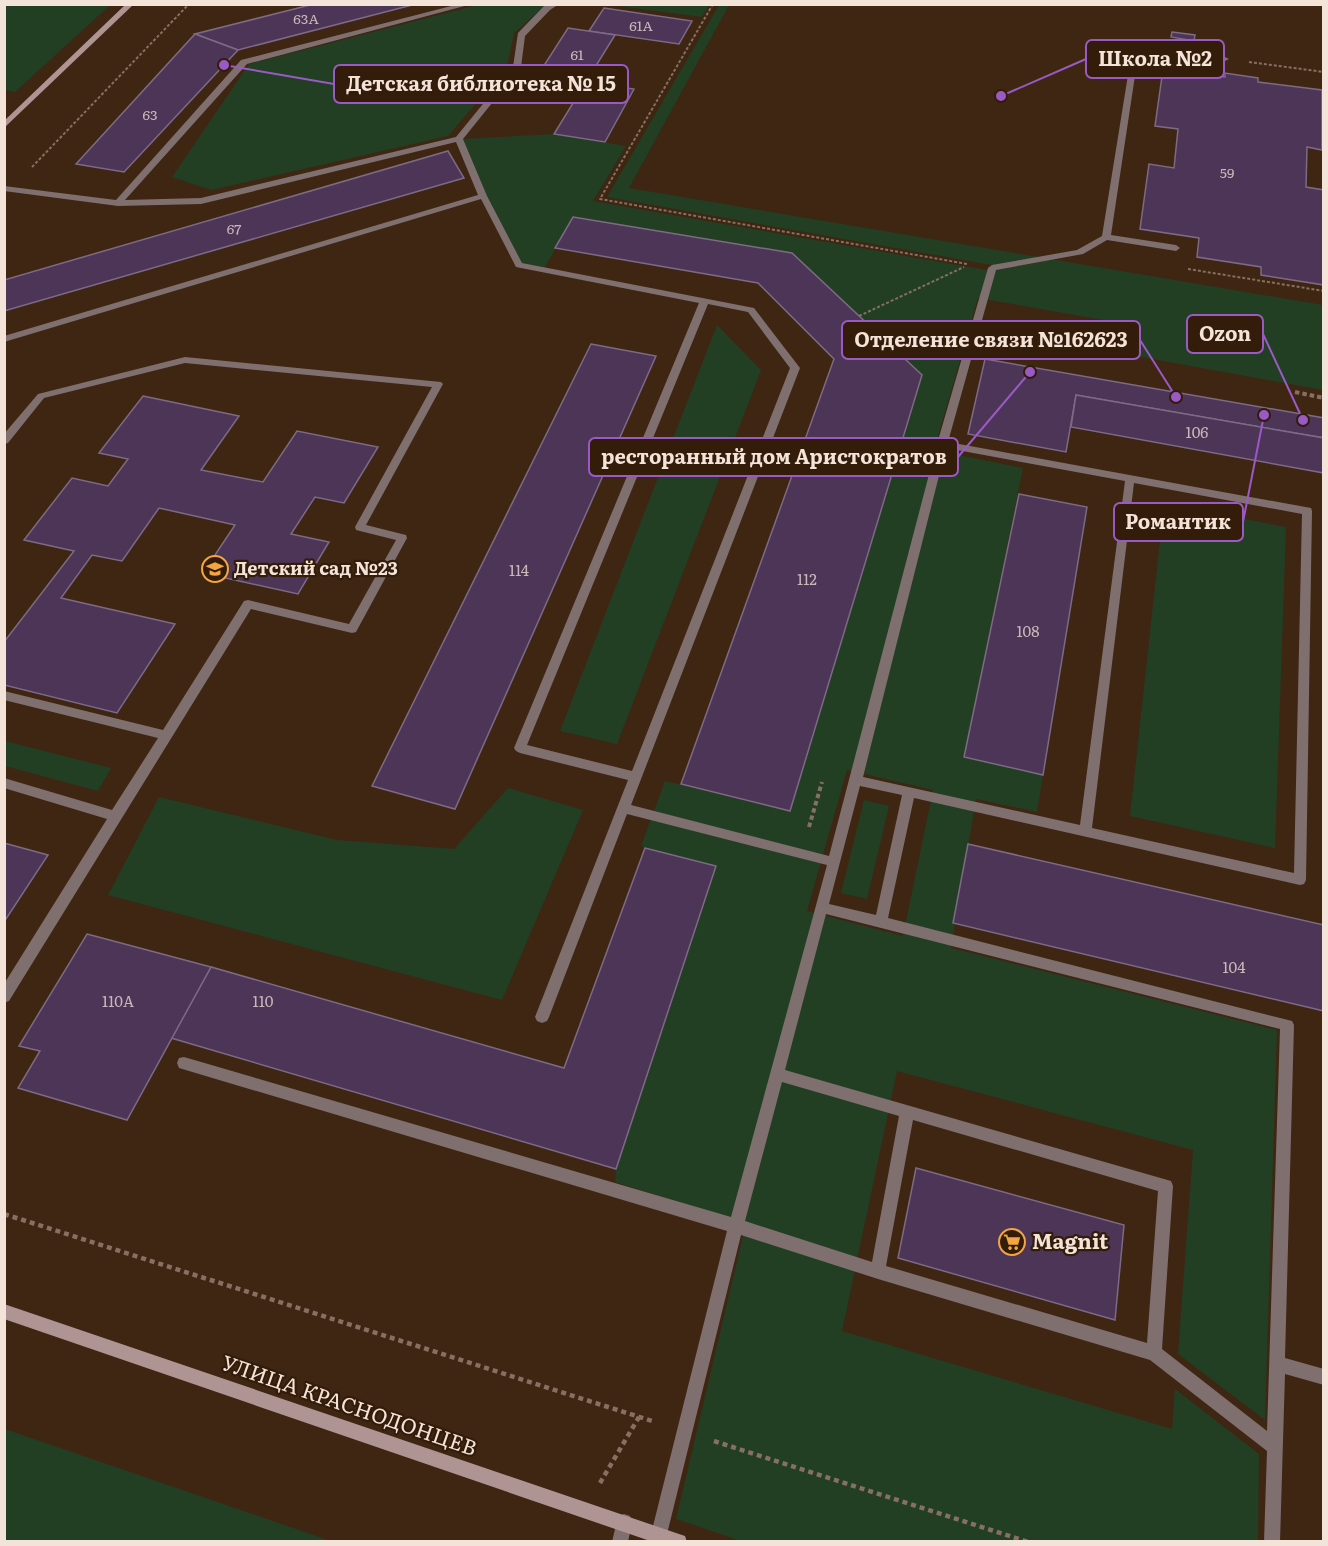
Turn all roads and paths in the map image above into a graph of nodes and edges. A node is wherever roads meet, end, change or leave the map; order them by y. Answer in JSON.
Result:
{"nodes":[{"id":1,"x":131,"y":4,"type":"edge"},
{"id":2,"x":189,"y":4,"type":"edge"},
{"id":3,"x":469,"y":4,"type":"edge"},
{"id":4,"x":556,"y":4,"type":"edge"},
{"id":5,"x":713,"y":4,"type":"edge"},
{"id":6,"x":1225,"y":59,"type":"joint"},
{"id":7,"x":1323,"y":72,"type":"edge"},
{"id":8,"x":4,"y":126,"type":"edge"},
{"id":9,"x":459,"y":139,"type":"junction"},
{"id":10,"x":8,"y":189,"type":"edge"},
{"id":11,"x":483,"y":196,"type":"junction"},
{"id":12,"x":118,"y":203,"type":"junction"},
{"id":13,"x":1106,"y":237,"type":"junction"},
{"id":14,"x":1176,"y":248,"type":"dead end"},
{"id":15,"x":969,"y":264,"type":"junction"},
{"id":16,"x":1184,"y":269,"type":"dead end"},
{"id":17,"x":966,"y":276,"type":"dead end"},
{"id":18,"x":1323,"y":291,"type":"edge"},
{"id":19,"x":705,"y":300,"type":"junction"},
{"id":20,"x":859,"y":316,"type":"dead end"},
{"id":21,"x":4,"y":339,"type":"edge"},
{"id":22,"x":1295,"y":392,"type":"dead end"},
{"id":23,"x":1323,"y":398,"type":"edge"},
{"id":24,"x":4,"y":441,"type":"edge"},
{"id":25,"x":942,"y":444,"type":"junction"},
{"id":26,"x":1130,"y":478,"type":"junction"},
{"id":27,"x":4,"y":695,"type":"edge"},
{"id":28,"x":166,"y":735,"type":"junction"},
{"id":29,"x":824,"y":774,"type":"dead end"},
{"id":30,"x":635,"y":777,"type":"junction"},
{"id":31,"x":856,"y":780,"type":"junction"},
{"id":32,"x":4,"y":783,"type":"edge"},
{"id":33,"x":909,"y":792,"type":"junction"},
{"id":34,"x":622,"y":808,"type":"junction"},
{"id":35,"x":115,"y":816,"type":"junction"},
{"id":36,"x":1085,"y":832,"type":"junction"},
{"id":37,"x":802,"y":854,"type":"junction"},
{"id":38,"x":834,"y":862,"type":"junction"},
{"id":39,"x":821,"y":907,"type":"junction"},
{"id":40,"x":881,"y":922,"type":"junction"},
{"id":41,"x":4,"y":997,"type":"edge"},
{"id":42,"x":542,"y":1017,"type":"dead end"},
{"id":43,"x":184,"y":1064,"type":"dead end"},
{"id":44,"x":777,"y":1074,"type":"junction"},
{"id":45,"x":908,"y":1112,"type":"junction"},
{"id":46,"x":4,"y":1214,"type":"edge"},
{"id":47,"x":736,"y":1226,"type":"junction"},
{"id":48,"x":878,"y":1271,"type":"junction"},
{"id":49,"x":4,"y":1311,"type":"edge"},
{"id":50,"x":1154,"y":1353,"type":"junction"},
{"id":51,"x":1277,"y":1364,"type":"junction"},
{"id":52,"x":1323,"y":1377,"type":"edge"},
{"id":53,"x":639,"y":1417,"type":"junction"},
{"id":54,"x":685,"y":1432,"type":"junction"},
{"id":55,"x":1273,"y":1446,"type":"junction"},
{"id":56,"x":585,"y":1509,"type":"junction"},
{"id":57,"x":624,"y":1522,"type":"junction"},
{"id":58,"x":659,"y":1534,"type":"junction"},
{"id":59,"x":620,"y":1542,"type":"edge"},
{"id":60,"x":679,"y":1542,"type":"edge"},
{"id":61,"x":1028,"y":1542,"type":"edge"},
{"id":62,"x":1272,"y":1542,"type":"edge"}],
"edges":[{"from":1,"to":8,"type":"main road"},
{"from":2,"to":10,"type":"path"},
{"from":3,"to":12,"type":"street"},
{"from":4,"to":9,"type":"street"},
{"from":5,"to":15,"type":"path"},
{"from":6,"to":7,"type":"path"},
{"from":6,"to":13,"type":"street"},
{"from":9,"to":11,"type":"street"},
{"from":9,"to":12,"type":"street"},
{"from":10,"to":12,"type":"street"},
{"from":11,"to":19,"type":"street"},
{"from":11,"to":21,"type":"street"},
{"from":13,"to":14,"type":"street"},
{"from":13,"to":25,"type":"street"},
{"from":15,"to":17,"type":"path"},
{"from":15,"to":20,"type":"path"},
{"from":16,"to":18,"type":"path"},
{"from":19,"to":30,"type":"street"},
{"from":19,"to":30,"type":"street"},
{"from":22,"to":23,"type":"path"},
{"from":24,"to":28,"type":"street"},
{"from":25,"to":26,"type":"street"},
{"from":25,"to":31,"type":"street"},
{"from":26,"to":36,"type":"street"},
{"from":26,"to":36,"type":"street"},
{"from":27,"to":28,"type":"street"},
{"from":28,"to":35,"type":"street"},
{"from":29,"to":37,"type":"path"},
{"from":30,"to":34,"type":"street"},
{"from":31,"to":33,"type":"street"},
{"from":31,"to":38,"type":"street"},
{"from":32,"to":35,"type":"street"},
{"from":33,"to":36,"type":"street"},
{"from":33,"to":40,"type":"street"},
{"from":34,"to":37,"type":"street"},
{"from":34,"to":42,"type":"street"},
{"from":35,"to":41,"type":"street"},
{"from":37,"to":38,"type":"street"},
{"from":38,"to":39,"type":"street"},
{"from":39,"to":40,"type":"street"},
{"from":39,"to":44,"type":"street"},
{"from":40,"to":51,"type":"street"},
{"from":43,"to":47,"type":"street"},
{"from":44,"to":45,"type":"street"},
{"from":44,"to":47,"type":"street"},
{"from":45,"to":48,"type":"street"},
{"from":45,"to":50,"type":"street"},
{"from":46,"to":53,"type":"path"},
{"from":47,"to":48,"type":"street"},
{"from":47,"to":54,"type":"street"},
{"from":48,"to":50,"type":"street"},
{"from":49,"to":56,"type":"main road","name":"УЛИЦА КРАСНОДОНЦЕВ"},
{"from":50,"to":55,"type":"street"},
{"from":51,"to":52,"type":"street"},
{"from":51,"to":55,"type":"street"},
{"from":53,"to":54,"type":"path"},
{"from":53,"to":56,"type":"path"},
{"from":54,"to":58,"type":"street"},
{"from":54,"to":61,"type":"path"},
{"from":55,"to":62,"type":"street"},
{"from":56,"to":57,"type":"main road","name":"УЛИЦА КРАСНОДОНЦЕВ"},
{"from":57,"to":58,"type":"main road","name":"УЛИЦА КРАСНОДОНЦЕВ"},
{"from":57,"to":59,"type":"street"},
{"from":58,"to":60,"type":"main road","name":"УЛИЦА КРАСНОДОНЦЕВ"}]}
